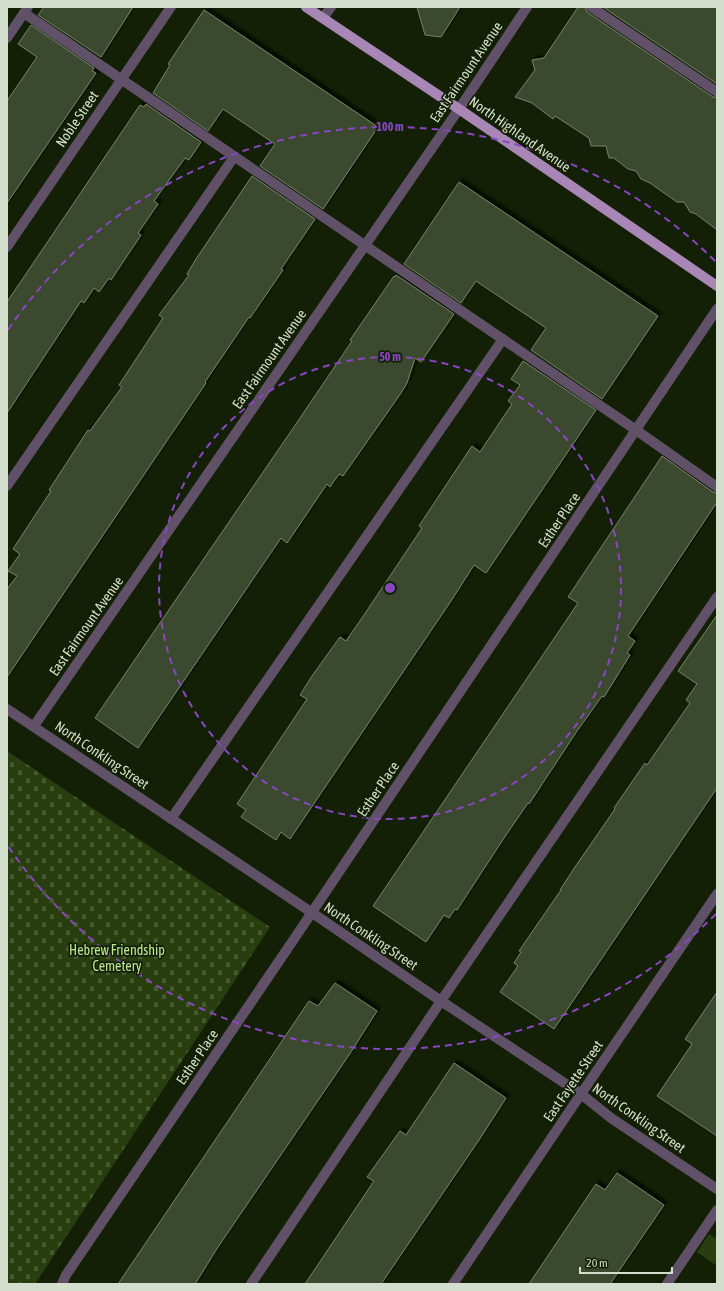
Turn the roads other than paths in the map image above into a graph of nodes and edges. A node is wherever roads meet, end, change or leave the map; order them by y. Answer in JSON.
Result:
{"nodes":[{"id":1,"x":171,"y":7,"type":"edge"},
{"id":2,"x":306,"y":7,"type":"edge"},
{"id":3,"x":331,"y":7,"type":"edge"},
{"id":4,"x":527,"y":7,"type":"edge"},
{"id":5,"x":591,"y":7,"type":"edge"},
{"id":6,"x":26,"y":10,"type":"edge"},
{"id":7,"x":323,"y":18,"type":"junction"},
{"id":8,"x":7,"y":38,"type":"edge"},
{"id":9,"x":121,"y":80,"type":"junction"},
{"id":10,"x":717,"y":92,"type":"edge"},
{"id":11,"x":458,"y":109,"type":"junction"},
{"id":12,"x":234,"y":157,"type":"junction"},
{"id":13,"x":365,"y":245,"type":"junction"},
{"id":14,"x":7,"y":247,"type":"edge"},
{"id":15,"x":717,"y":286,"type":"edge"},
{"id":16,"x":717,"y":309,"type":"edge"},
{"id":17,"x":503,"y":339,"type":"junction"},
{"id":18,"x":636,"y":430,"type":"junction"},
{"id":19,"x":7,"y":486,"type":"edge"},
{"id":20,"x":717,"y":487,"type":"edge"},
{"id":21,"x":717,"y":598,"type":"edge"},
{"id":22,"x":7,"y":709,"type":"edge"},
{"id":23,"x":34,"y":726,"type":"junction"},
{"id":24,"x":171,"y":819,"type":"junction"},
{"id":25,"x":717,"y":894,"type":"edge"},
{"id":26,"x":312,"y":912,"type":"junction"},
{"id":27,"x":441,"y":1001,"type":"junction"},
{"id":28,"x":581,"y":1094,"type":"junction"},
{"id":29,"x":717,"y":1189,"type":"edge"},
{"id":30,"x":717,"y":1210,"type":"edge"},
{"id":31,"x":62,"y":1284,"type":"edge"},
{"id":32,"x":251,"y":1284,"type":"edge"},
{"id":33,"x":453,"y":1284,"type":"edge"},
{"id":34,"x":667,"y":1284,"type":"edge"}],
"edges":[{"from":1,"to":9,"type":"street","name":"Noble Street"},
{"from":2,"to":7,"type":"main road","name":"North Highland Avenue"},
{"from":3,"to":7,"type":"street"},
{"from":4,"to":11,"type":"street","name":"East Fairmount Avenue"},
{"from":5,"to":10,"type":"street"},
{"from":6,"to":8,"type":"street"},
{"from":6,"to":9,"type":"street"},
{"from":7,"to":11,"type":"main road","name":"North Highland Avenue"},
{"from":9,"to":12,"type":"street"},
{"from":9,"to":14,"type":"street","name":"Noble Street"},
{"from":11,"to":13,"type":"street","name":"East Fairmount Avenue"},
{"from":11,"to":15,"type":"main road","name":"North Highland Avenue"},
{"from":12,"to":13,"type":"street"},
{"from":12,"to":19,"type":"street"},
{"from":13,"to":17,"type":"street"},
{"from":13,"to":23,"type":"street","name":"East Fairmount Avenue"},
{"from":16,"to":18,"type":"street","name":"Esther Place"},
{"from":17,"to":18,"type":"street"},
{"from":17,"to":24,"type":"street"},
{"from":18,"to":20,"type":"street"},
{"from":18,"to":26,"type":"street","name":"Esther Place"},
{"from":21,"to":27,"type":"street"},
{"from":22,"to":23,"type":"street","name":"North Conkling Street"},
{"from":23,"to":24,"type":"street","name":"North Conkling Street"},
{"from":24,"to":26,"type":"street","name":"North Conkling Street"},
{"from":25,"to":28,"type":"street","name":"East Fayette Street"},
{"from":26,"to":27,"type":"street","name":"North Conkling Street"},
{"from":26,"to":31,"type":"street","name":"Esther Place"},
{"from":27,"to":28,"type":"street","name":"North Conkling Street"},
{"from":27,"to":32,"type":"street"},
{"from":28,"to":29,"type":"street","name":"North Conkling Street"},
{"from":28,"to":33,"type":"street","name":"East Fayette Street"},
{"from":30,"to":34,"type":"street"}]}
